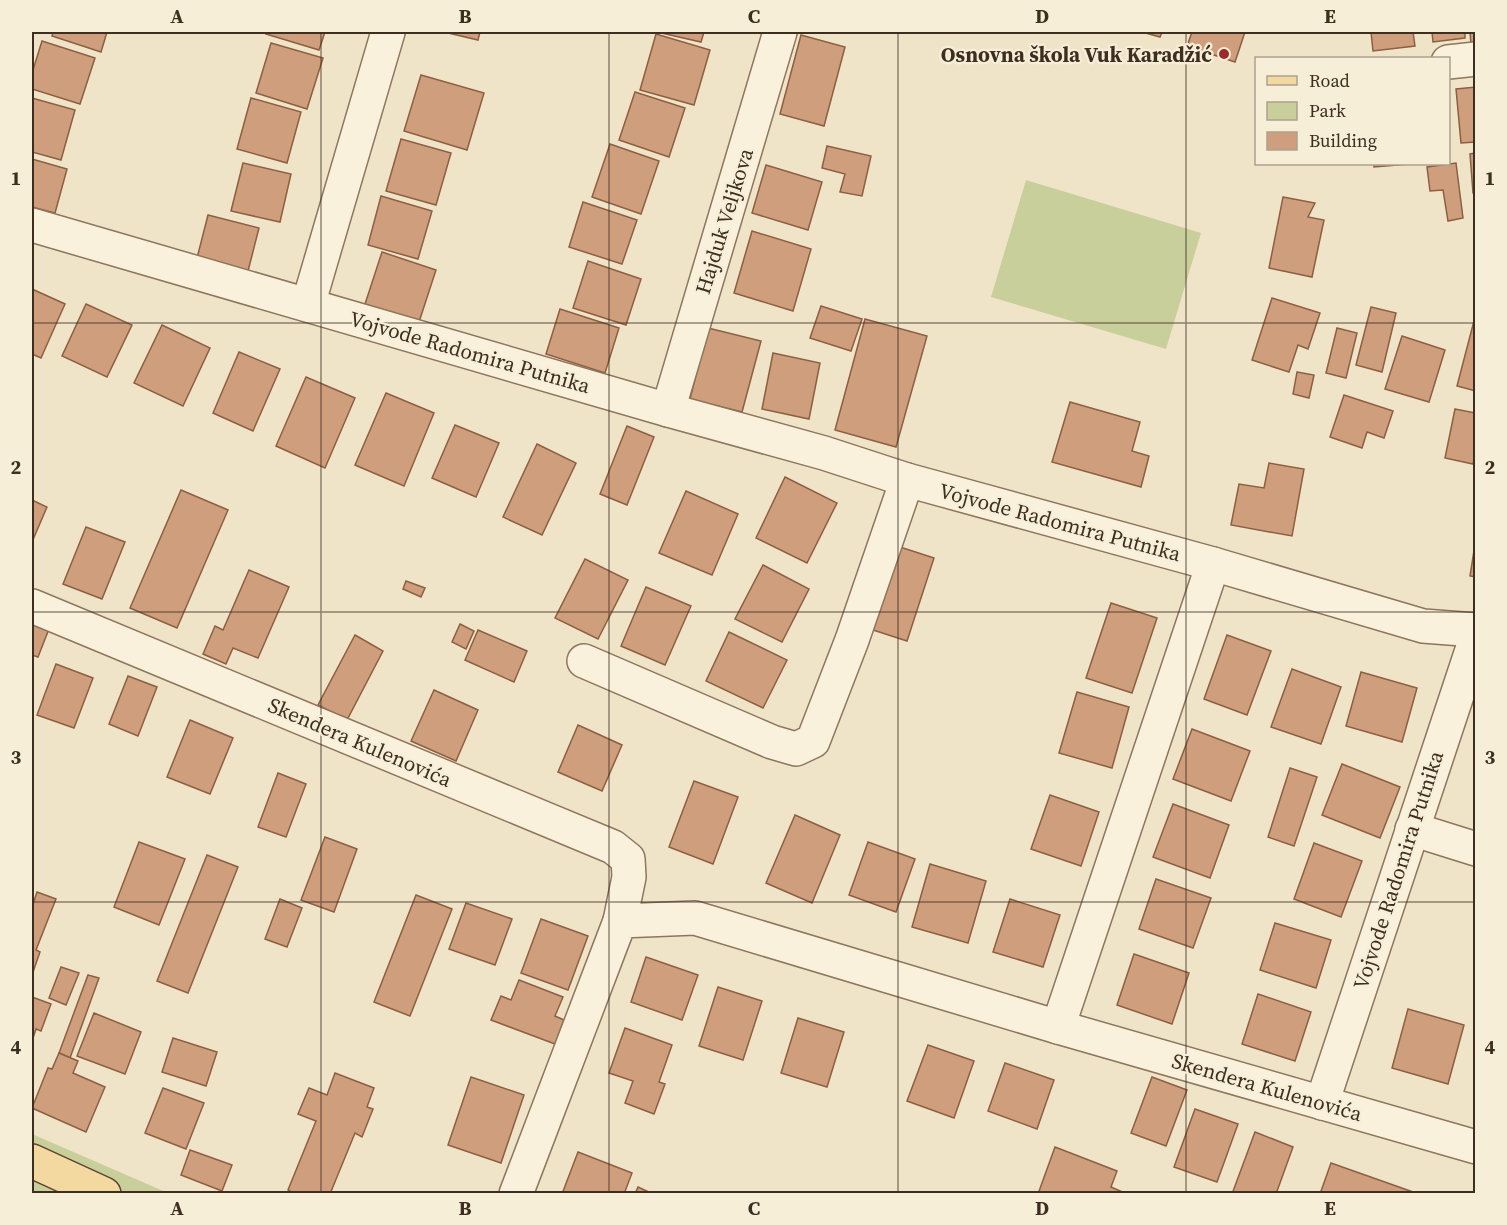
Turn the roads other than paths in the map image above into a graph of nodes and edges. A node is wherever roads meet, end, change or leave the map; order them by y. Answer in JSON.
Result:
{"nodes":[{"id":1,"x":388,"y":32,"type":"edge"},
{"id":2,"x":780,"y":32,"type":"edge"},
{"id":3,"x":1476,"y":59,"type":"edge"},
{"id":4,"x":1450,"y":62,"type":"edge"},
{"id":5,"x":32,"y":225,"type":"edge"},
{"id":6,"x":308,"y":305,"type":"junction"},
{"id":7,"x":668,"y":410,"type":"junction"},
{"id":8,"x":907,"y":480,"type":"junction"},
{"id":9,"x":1213,"y":564,"type":"junction"},
{"id":10,"x":32,"y":606,"type":"edge"},
{"id":11,"x":1476,"y":630,"type":"edge"},
{"id":12,"x":1476,"y":638,"type":"edge"},
{"id":13,"x":584,"y":661,"type":"dead end"},
{"id":14,"x":1412,"y":829,"type":"junction"},
{"id":15,"x":1476,"y":849,"type":"edge"},
{"id":16,"x":620,"y":921,"type":"junction"},
{"id":17,"x":1058,"y":1027,"type":"junction"},
{"id":18,"x":1322,"y":1102,"type":"junction"},
{"id":19,"x":1476,"y":1147,"type":"edge"},
{"id":20,"x":32,"y":1161,"type":"edge"},
{"id":21,"x":104,"y":1194,"type":"edge"},
{"id":22,"x":516,"y":1194,"type":"edge"}],
"edges":[{"from":1,"to":6,"type":"street"},
{"from":2,"to":7,"type":"street","name":"Hajduk Veljkova"},
{"from":3,"to":4,"type":"street"},
{"from":5,"to":6,"type":"street","name":"Vojvode Radomira Putnika"},
{"from":6,"to":7,"type":"street","name":"Vojvode Radomira Putnika"},
{"from":7,"to":8,"type":"street","name":"Vojvode Radomira Putnika"},
{"from":8,"to":9,"type":"street","name":"Vojvode Radomira Putnika"},
{"from":8,"to":13,"type":"street"},
{"from":9,"to":11,"type":"street","name":"Vojvode Radomira Putnika"},
{"from":9,"to":17,"type":"street"},
{"from":10,"to":16,"type":"street","name":"Skendera Kulenovića"},
{"from":12,"to":14,"type":"street","name":"Vojvode Radomira Putnika"},
{"from":14,"to":15,"type":"street"},
{"from":14,"to":18,"type":"street","name":"Vojvode Radomira Putnika"},
{"from":16,"to":17,"type":"street","name":"Skendera Kulenovića"},
{"from":16,"to":22,"type":"street"},
{"from":17,"to":18,"type":"street","name":"Skendera Kulenovića"},
{"from":18,"to":19,"type":"street","name":"Skendera Kulenovića"},
{"from":20,"to":21,"type":"main road"}]}
